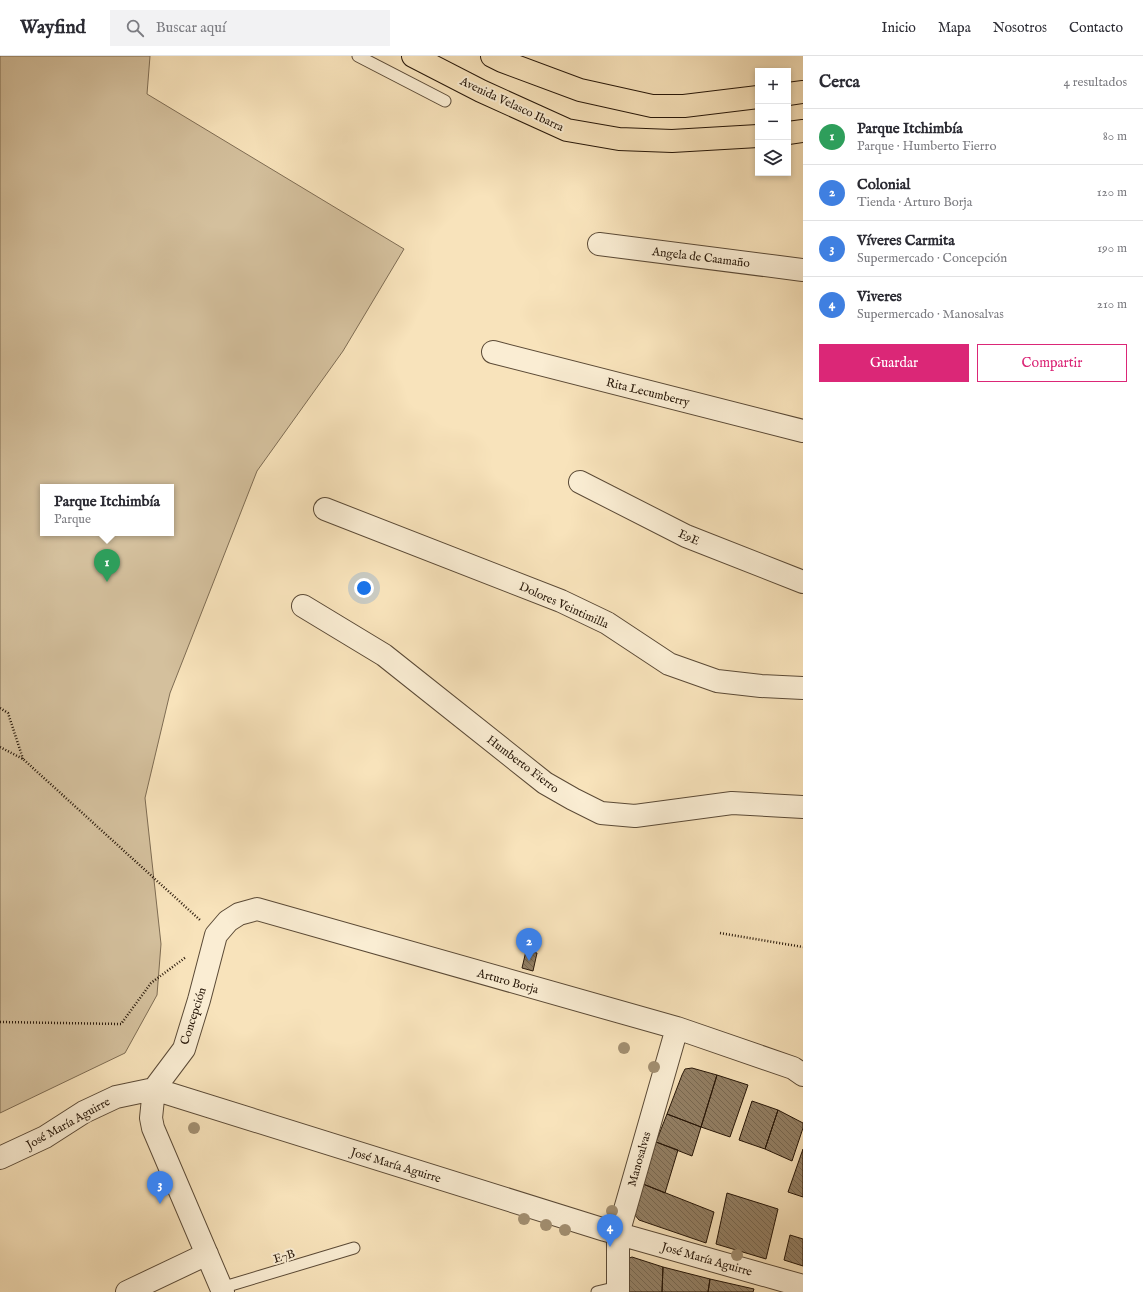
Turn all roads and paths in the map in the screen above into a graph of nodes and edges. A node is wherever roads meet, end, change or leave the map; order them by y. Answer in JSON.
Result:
{"nodes":[{"id":1,"x":358,"y":56,"type":"edge"},
{"id":2,"x":414,"y":56,"type":"edge"},
{"id":3,"x":492,"y":56,"type":"edge"},
{"id":4,"x":803,"y":92,"type":"edge"},
{"id":5,"x":791,"y":94,"type":"edge"},
{"id":6,"x":755,"y":97,"type":"edge"},
{"id":7,"x":445,"y":101,"type":"dead end"},
{"id":8,"x":803,"y":131,"type":"edge"},
{"id":9,"x":791,"y":133,"type":"edge"},
{"id":10,"x":755,"y":136,"type":"edge"},
{"id":11,"x":599,"y":244,"type":"dead end"},
{"id":12,"x":803,"y":270,"type":"edge"},
{"id":13,"x":493,"y":352,"type":"dead end"},
{"id":14,"x":803,"y":431,"type":"edge"},
{"id":15,"x":580,"y":482,"type":"dead end"},
{"id":16,"x":325,"y":509,"type":"dead end"},
{"id":17,"x":803,"y":582,"type":"edge"},
{"id":18,"x":303,"y":606,"type":"dead end"},
{"id":19,"x":803,"y":688,"type":"edge"},
{"id":20,"x":0,"y":708,"type":"edge"},
{"id":21,"x":0,"y":747,"type":"edge"},
{"id":22,"x":23,"y":759,"type":"junction"},
{"id":23,"x":803,"y":807,"type":"edge"},
{"id":24,"x":720,"y":933,"type":"dead end"},
{"id":25,"x":216,"y":935,"type":"junction"},
{"id":26,"x":803,"y":947,"type":"edge"},
{"id":27,"x":187,"y":956,"type":"dead end"},
{"id":28,"x":0,"y":1022,"type":"edge"},
{"id":29,"x":677,"y":1028,"type":"junction"},
{"id":30,"x":803,"y":1074,"type":"edge"},
{"id":31,"x":154,"y":1089,"type":"junction"},
{"id":32,"x":0,"y":1158,"type":"edge"},
{"id":33,"x":618,"y":1234,"type":"junction"},
{"id":34,"x":354,"y":1248,"type":"dead end"},
{"id":35,"x":207,"y":1254,"type":"junction"},
{"id":36,"x":803,"y":1286,"type":"edge"},
{"id":37,"x":222,"y":1290,"type":"edge"},
{"id":38,"x":618,"y":1290,"type":"edge"},
{"id":39,"x":127,"y":1292,"type":"edge"},
{"id":40,"x":597,"y":1292,"type":"edge"}],
"edges":[{"from":1,"to":7,"type":"lane"},
{"from":2,"to":10,"type":"main road","name":"Avenida Velasco Ibarra"},
{"from":3,"to":6,"type":"main road"},
{"from":4,"to":5,"type":"main road"},
{"from":8,"to":9,"type":"main road"},
{"from":11,"to":12,"type":"street","name":"Angela de Caamaño"},
{"from":13,"to":14,"type":"street","name":"Rita Lecumberry"},
{"from":15,"to":17,"type":"street","name":"E9E"},
{"from":16,"to":19,"type":"street","name":"Dolores Veintimilla"},
{"from":18,"to":23,"type":"street","name":"Humberto Fierro"},
{"from":20,"to":22,"type":"path"},
{"from":21,"to":22,"type":"path"},
{"from":22,"to":25,"type":"path"},
{"from":24,"to":26,"type":"path"},
{"from":25,"to":29,"type":"street","name":"Arturo Borja"},
{"from":25,"to":31,"type":"street","name":"Concepción"},
{"from":27,"to":28,"type":"path"},
{"from":29,"to":30,"type":"street","name":"Arturo Borja"},
{"from":29,"to":33,"type":"street","name":"Manosalvas"},
{"from":31,"to":32,"type":"street","name":"José María Aguirre"},
{"from":31,"to":33,"type":"street","name":"José María Aguirre"},
{"from":31,"to":35,"type":"street"},
{"from":33,"to":36,"type":"street","name":"José María Aguirre"},
{"from":33,"to":38,"type":"street","name":"Manosalvas"},
{"from":34,"to":37,"type":"lane","name":"E7B"},
{"from":35,"to":37,"type":"street"},
{"from":35,"to":39,"type":"street"},
{"from":38,"to":40,"type":"lane"}]}
